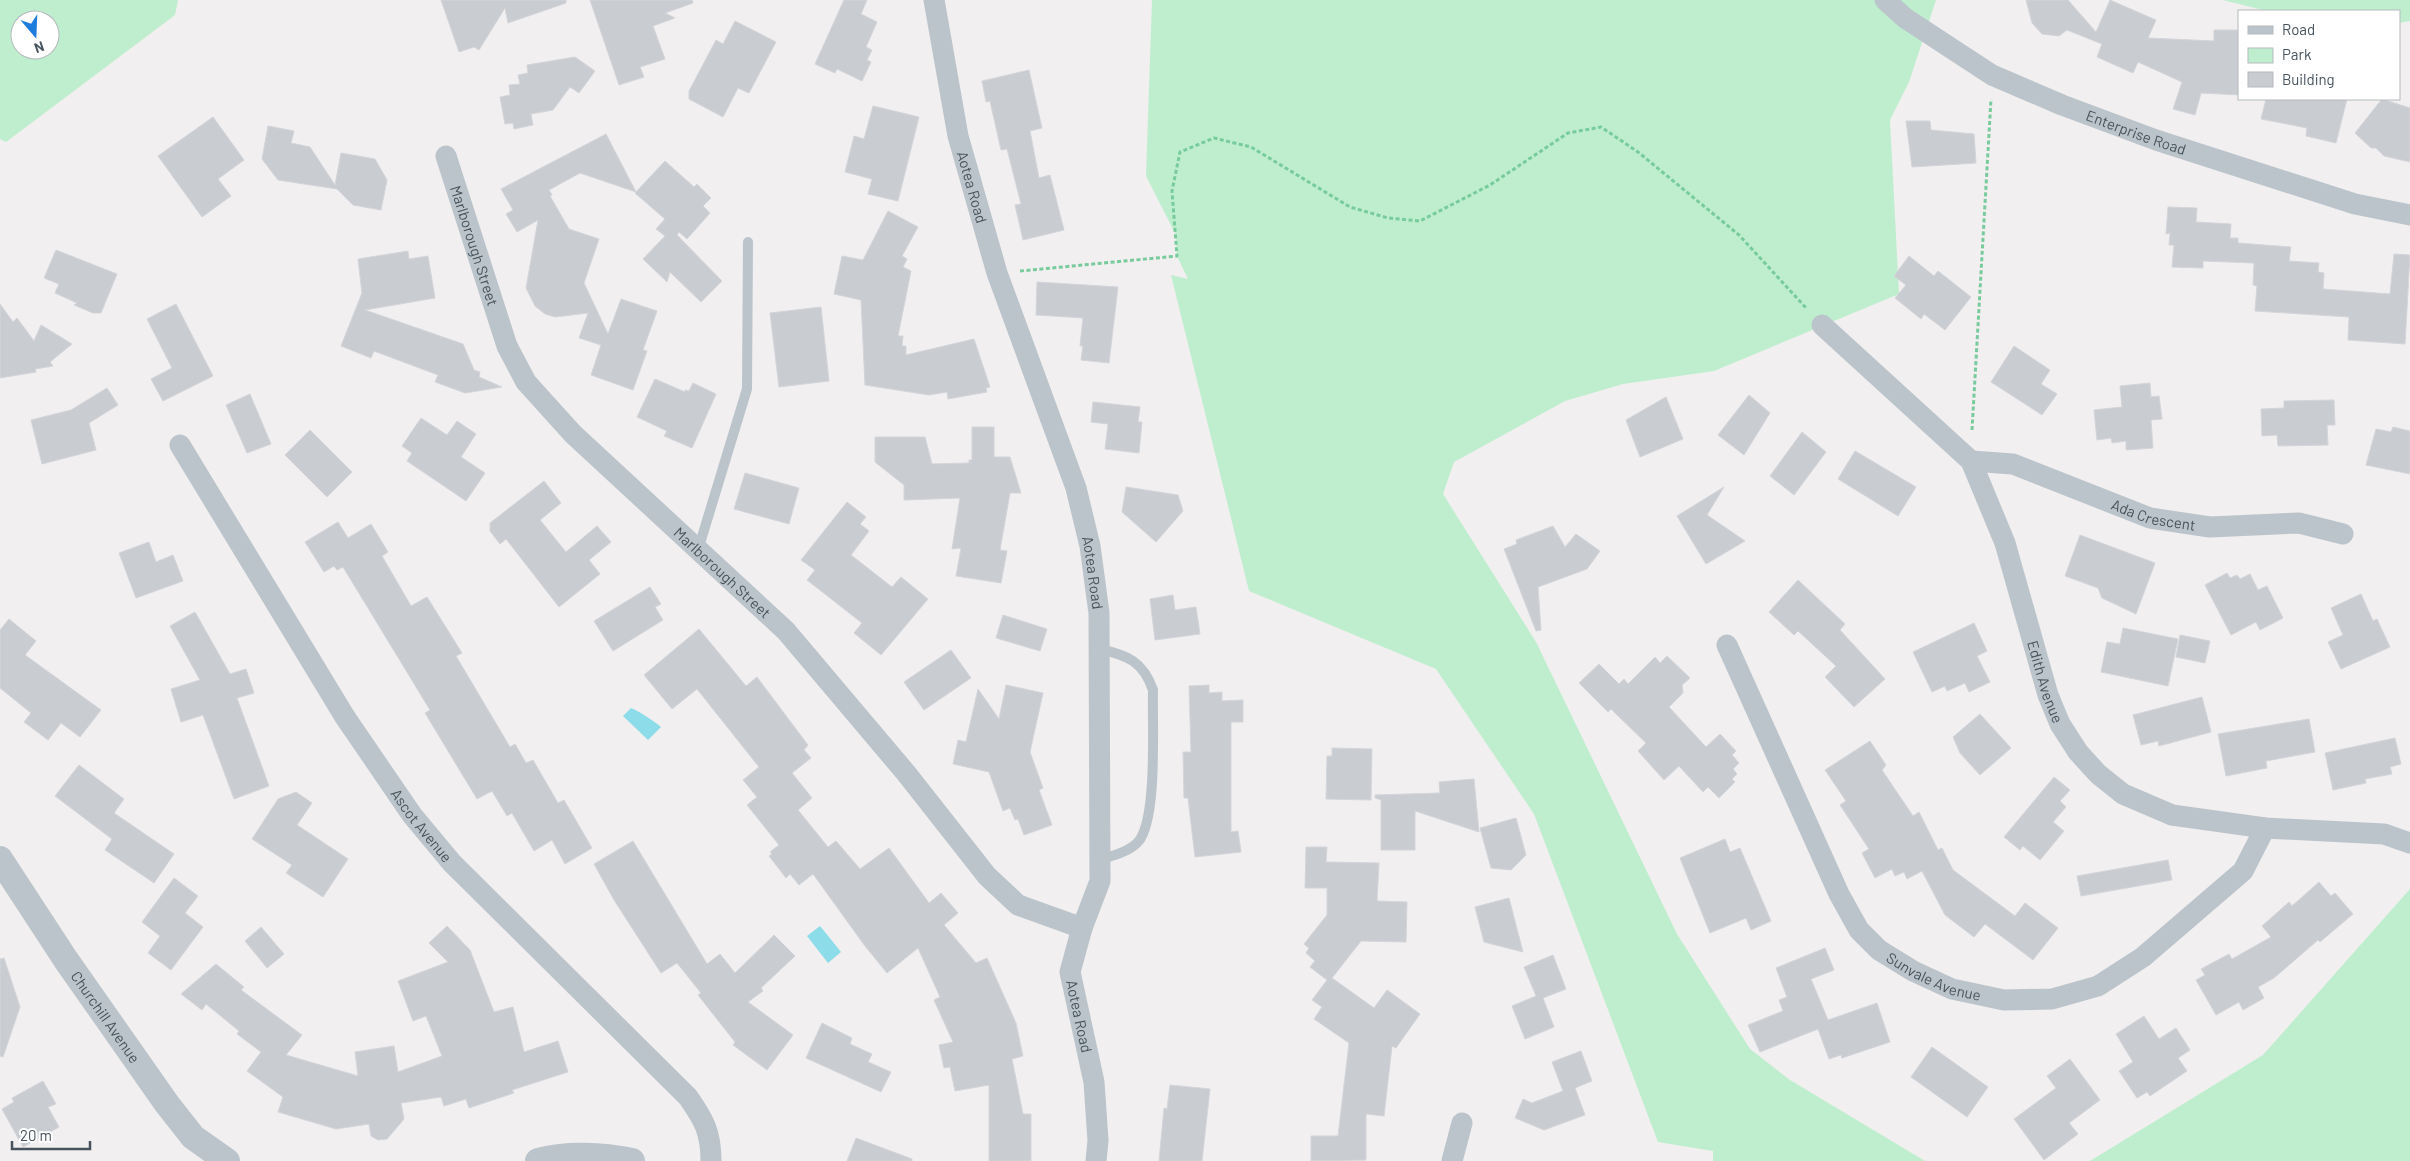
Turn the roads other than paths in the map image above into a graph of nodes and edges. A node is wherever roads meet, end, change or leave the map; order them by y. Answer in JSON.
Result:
{"nodes":[{"id":1,"x":934,"y":0,"type":"edge"},
{"id":2,"x":1885,"y":0,"type":"edge"},
{"id":3,"x":446,"y":156,"type":"dead end"},
{"id":4,"x":2410,"y":215,"type":"edge"},
{"id":5,"x":748,"y":242,"type":"dead end"},
{"id":6,"x":1822,"y":325,"type":"road end"},
{"id":7,"x":180,"y":445,"type":"dead end"},
{"id":8,"x":1970,"y":461,"type":"junction"},
{"id":9,"x":2343,"y":534,"type":"dead end"},
{"id":10,"x":698,"y":550,"type":"junction"},
{"id":11,"x":1727,"y":645,"type":"dead end"},
{"id":12,"x":1099,"y":649,"type":"junction"},
{"id":13,"x":2265,"y":828,"type":"junction"},
{"id":14,"x":2410,"y":843,"type":"edge"},
{"id":15,"x":0,"y":859,"type":"edge"},
{"id":16,"x":1100,"y":860,"type":"junction"},
{"id":17,"x":1082,"y":928,"type":"junction"},
{"id":18,"x":1462,"y":1123,"type":"dead end"},
{"id":19,"x":227,"y":1161,"type":"edge"},
{"id":20,"x":538,"y":1161,"type":"edge"},
{"id":21,"x":632,"y":1161,"type":"edge"},
{"id":22,"x":710,"y":1161,"type":"edge"},
{"id":23,"x":1096,"y":1161,"type":"edge"},
{"id":24,"x":1452,"y":1161,"type":"edge"}],
"edges":[{"from":1,"to":12,"type":"street","name":"Aotea Road"},
{"from":2,"to":4,"type":"street","name":"Enterprise Road"},
{"from":3,"to":10,"type":"street","name":"Marlborough Street"},
{"from":5,"to":10,"type":"lane"},
{"from":6,"to":8,"type":"street","name":"Edith Avenue"},
{"from":7,"to":22,"type":"street","name":"Ascot Avenue"},
{"from":8,"to":9,"type":"street","name":"Ada Crescent"},
{"from":8,"to":13,"type":"street","name":"Edith Avenue"},
{"from":10,"to":17,"type":"street","name":"Marlborough Street"},
{"from":11,"to":13,"type":"street","name":"Sunvale Avenue"},
{"from":12,"to":16,"type":"street","name":"Aotea Road"},
{"from":12,"to":16,"type":"lane"},
{"from":13,"to":14,"type":"street","name":"Edith Avenue"},
{"from":15,"to":19,"type":"street","name":"Churchill Avenue"},
{"from":16,"to":17,"type":"street","name":"Aotea Road"},
{"from":17,"to":23,"type":"street","name":"Aotea Road"},
{"from":18,"to":24,"type":"street"},
{"from":20,"to":21,"type":"street"}]}
